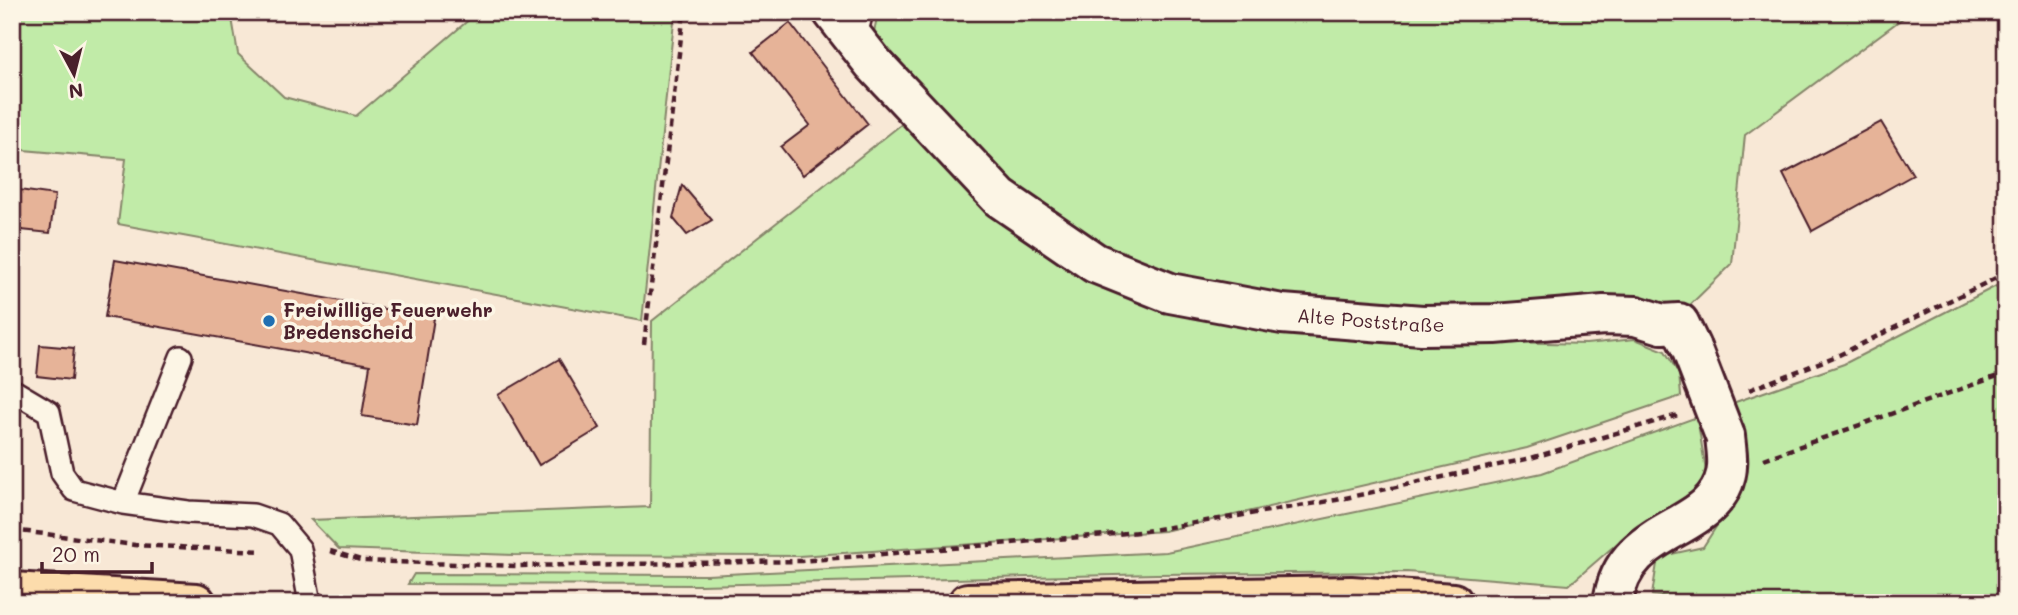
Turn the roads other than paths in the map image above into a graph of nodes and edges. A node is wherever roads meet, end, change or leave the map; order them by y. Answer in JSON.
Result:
{"nodes":[{"id":1,"x":850,"y":21,"type":"edge"},
{"id":2,"x":181,"y":357,"type":"dead end"},
{"id":3,"x":12,"y":390,"type":"edge"},
{"id":4,"x":123,"y":503,"type":"junction"},
{"id":5,"x":12,"y":592,"type":"edge"},
{"id":6,"x":146,"y":602,"type":"edge"},
{"id":7,"x":196,"y":603,"type":"edge"},
{"id":8,"x":310,"y":603,"type":"edge"},
{"id":9,"x":968,"y":603,"type":"edge"},
{"id":10,"x":1453,"y":603,"type":"edge"},
{"id":11,"x":1613,"y":603,"type":"edge"}],
"edges":[{"from":1,"to":11,"type":"street","name":"Alte Poststraße","bridge":true},
{"from":2,"to":4,"type":"lane"},
{"from":3,"to":4,"type":"lane"},
{"from":4,"to":8,"type":"lane"},
{"from":5,"to":6,"type":"main road"},
{"from":6,"to":7,"type":"main road"},
{"from":9,"to":10,"type":"main road"}]}
